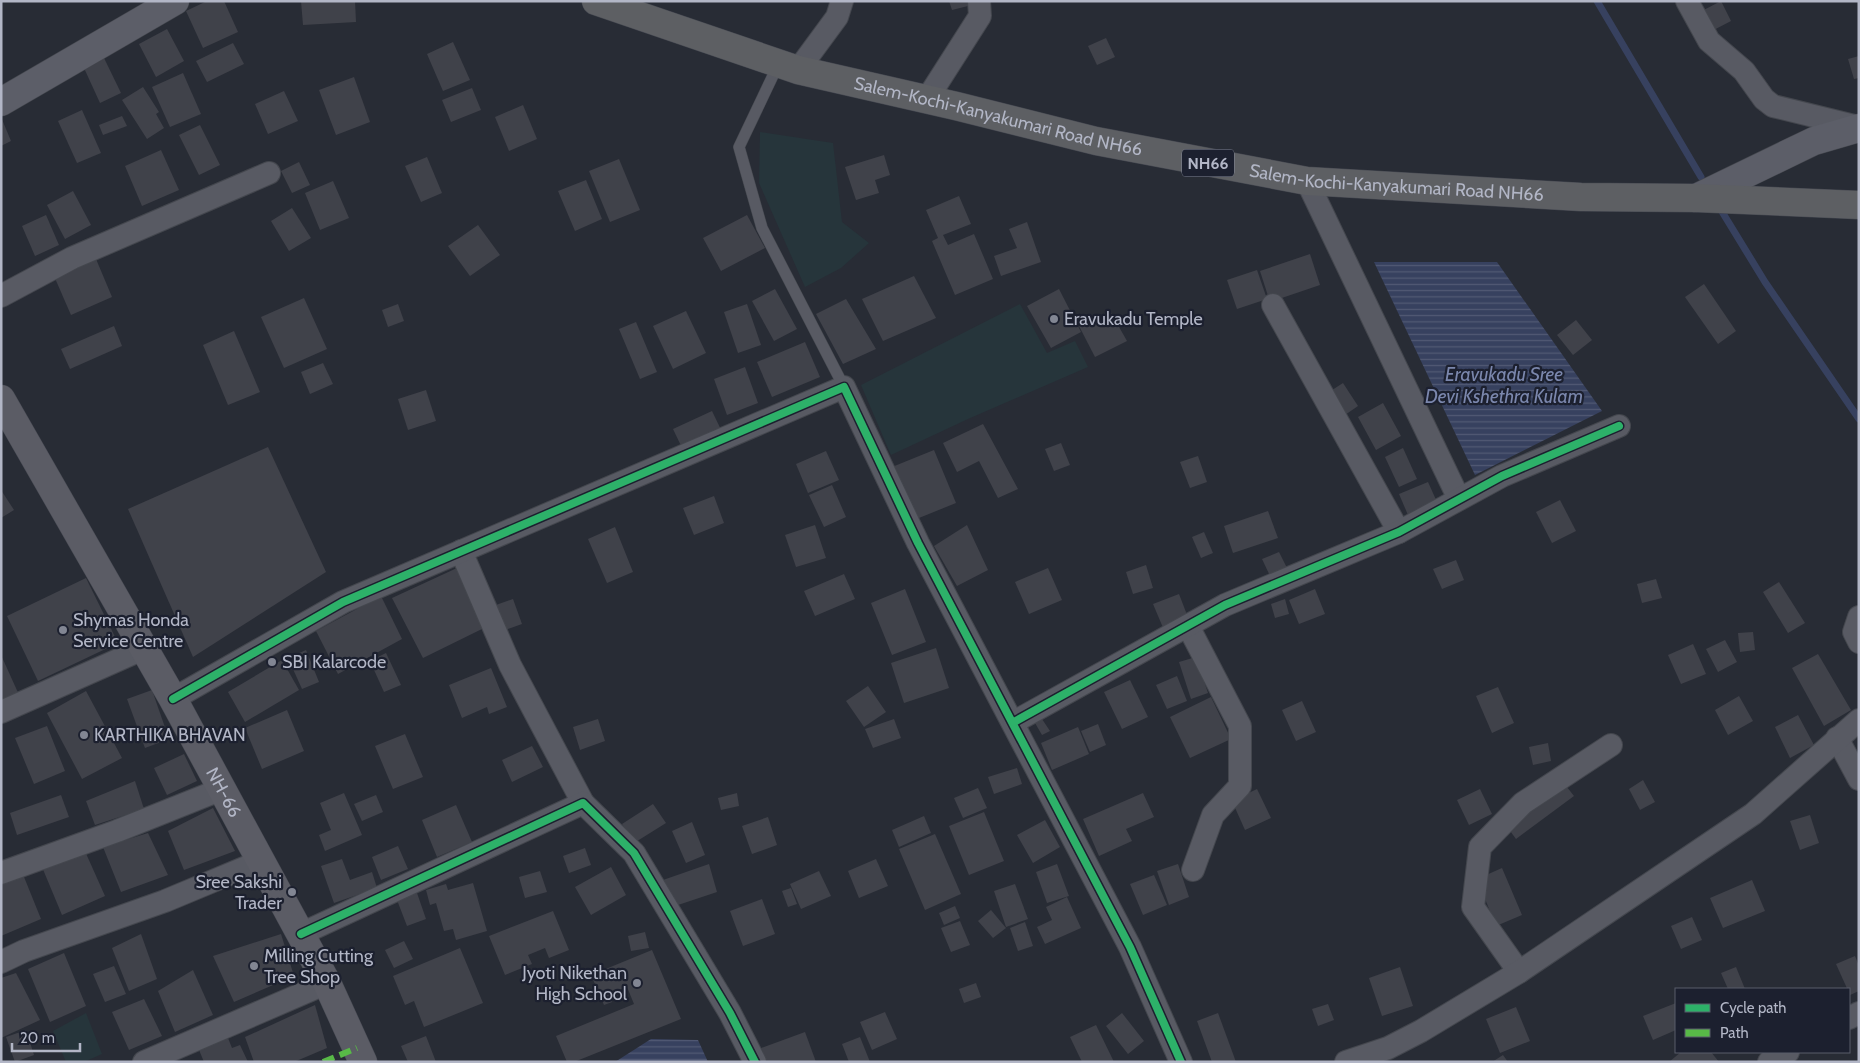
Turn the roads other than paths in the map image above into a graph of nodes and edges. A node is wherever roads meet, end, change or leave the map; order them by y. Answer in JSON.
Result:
{"nodes":[{"id":1,"x":175,"y":1,"type":"edge"},
{"id":2,"x":596,"y":1,"type":"edge"},
{"id":3,"x":842,"y":1,"type":"edge"},
{"id":4,"x":979,"y":1,"type":"edge"},
{"id":5,"x":1687,"y":1,"type":"edge"},
{"id":6,"x":788,"y":68,"type":"junction"},
{"id":7,"x":927,"y":99,"type":"junction"},
{"id":8,"x":1,"y":102,"type":"edge"},
{"id":9,"x":1859,"y":128,"type":"edge"},
{"id":10,"x":269,"y":173,"type":"dead end"},
{"id":11,"x":1307,"y":181,"type":"junction"},
{"id":12,"x":1696,"y":198,"type":"junction"},
{"id":13,"x":1853,"y":206,"type":"edge"},
{"id":14,"x":1,"y":296,"type":"edge"},
{"id":15,"x":1273,"y":305,"type":"dead end"},
{"id":16,"x":844,"y":387,"type":"junction"},
{"id":17,"x":1,"y":399,"type":"edge"},
{"id":18,"x":1619,"y":426,"type":"dead end"},
{"id":19,"x":1459,"y":499,"type":"junction"},
{"id":20,"x":1399,"y":532,"type":"junction"},
{"id":21,"x":461,"y":551,"type":"junction"},
{"id":22,"x":1859,"y":617,"type":"edge"},
{"id":23,"x":1188,"y":626,"type":"junction"},
{"id":24,"x":1859,"y":642,"type":"edge"},
{"id":25,"x":145,"y":648,"type":"junction"},
{"id":26,"x":173,"y":699,"type":"junction"},
{"id":27,"x":1,"y":712,"type":"edge"},
{"id":28,"x":1859,"y":720,"type":"edge"},
{"id":29,"x":1014,"y":722,"type":"junction"},
{"id":30,"x":1837,"y":738,"type":"junction"},
{"id":31,"x":1611,"y":744,"type":"dead end"},
{"id":32,"x":1859,"y":779,"type":"edge"},
{"id":33,"x":222,"y":789,"type":"junction"},
{"id":34,"x":583,"y":802,"type":"junction"},
{"id":35,"x":261,"y":861,"type":"junction"},
{"id":36,"x":1193,"y":870,"type":"dead end"},
{"id":37,"x":1,"y":873,"type":"edge"},
{"id":38,"x":300,"y":934,"type":"junction"},
{"id":39,"x":1,"y":962,"type":"edge"},
{"id":40,"x":1519,"y":972,"type":"junction"},
{"id":41,"x":327,"y":983,"type":"junction"},
{"id":42,"x":1786,"y":1053,"type":"edge"},
{"id":43,"x":1391,"y":1055,"type":"edge"},
{"id":44,"x":144,"y":1062,"type":"edge"},
{"id":45,"x":363,"y":1062,"type":"edge"},
{"id":46,"x":754,"y":1062,"type":"edge"},
{"id":47,"x":1181,"y":1062,"type":"edge"},
{"id":48,"x":1346,"y":1062,"type":"edge"},
{"id":49,"x":1769,"y":1062,"type":"edge"}],
"edges":[{"from":1,"to":8,"type":"street"},
{"from":2,"to":6,"type":"highway","name":"Salem-Kochi-Kanyakumari Road NH66","number":"NH66"},
{"from":3,"to":6,"type":"street"},
{"from":4,"to":7,"type":"street"},
{"from":5,"to":9,"type":"street"},
{"from":6,"to":7,"type":"highway","name":"Salem-Kochi-Kanyakumari Road NH66","number":"NH66"},
{"from":6,"to":16,"type":"lane"},
{"from":7,"to":11,"type":"highway","name":"Salem-Kochi-Kanyakumari Road NH66","number":"NH66"},
{"from":9,"to":12,"type":"street"},
{"from":10,"to":14,"type":"street"},
{"from":11,"to":12,"type":"highway","name":"Salem-Kochi-Kanyakumari Road NH66","number":"NH66"},
{"from":11,"to":19,"type":"street"},
{"from":12,"to":13,"type":"highway","name":"Salem-Kochi-Kanyakumari Road NH66","number":"NH66"},
{"from":15,"to":20,"type":"street"},
{"from":16,"to":21,"type":"street"},
{"from":16,"to":29,"type":"street"},
{"from":17,"to":25,"type":"main road","name":"NH-66"},
{"from":18,"to":19,"type":"street"},
{"from":19,"to":20,"type":"street"},
{"from":20,"to":23,"type":"street"},
{"from":21,"to":26,"type":"street"},
{"from":21,"to":34,"type":"street"},
{"from":22,"to":24,"type":"street"},
{"from":23,"to":29,"type":"street"},
{"from":23,"to":36,"type":"street"},
{"from":25,"to":26,"type":"main road","name":"NH-66"},
{"from":25,"to":27,"type":"street"},
{"from":26,"to":33,"type":"main road","name":"NH-66"},
{"from":28,"to":30,"type":"street"},
{"from":29,"to":47,"type":"street"},
{"from":30,"to":32,"type":"street"},
{"from":30,"to":40,"type":"street"},
{"from":31,"to":40,"type":"street"},
{"from":33,"to":35,"type":"main road","name":"NH-66"},
{"from":33,"to":37,"type":"street"},
{"from":34,"to":38,"type":"street"},
{"from":34,"to":46,"type":"street"},
{"from":35,"to":38,"type":"main road","name":"NH-66"},
{"from":35,"to":39,"type":"street"},
{"from":38,"to":41,"type":"main road","name":"NH-66"},
{"from":40,"to":43,"type":"street"},
{"from":41,"to":44,"type":"street"},
{"from":41,"to":45,"type":"main road","name":"NH-66"},
{"from":42,"to":49,"type":"street"},
{"from":43,"to":48,"type":"street"}]}
